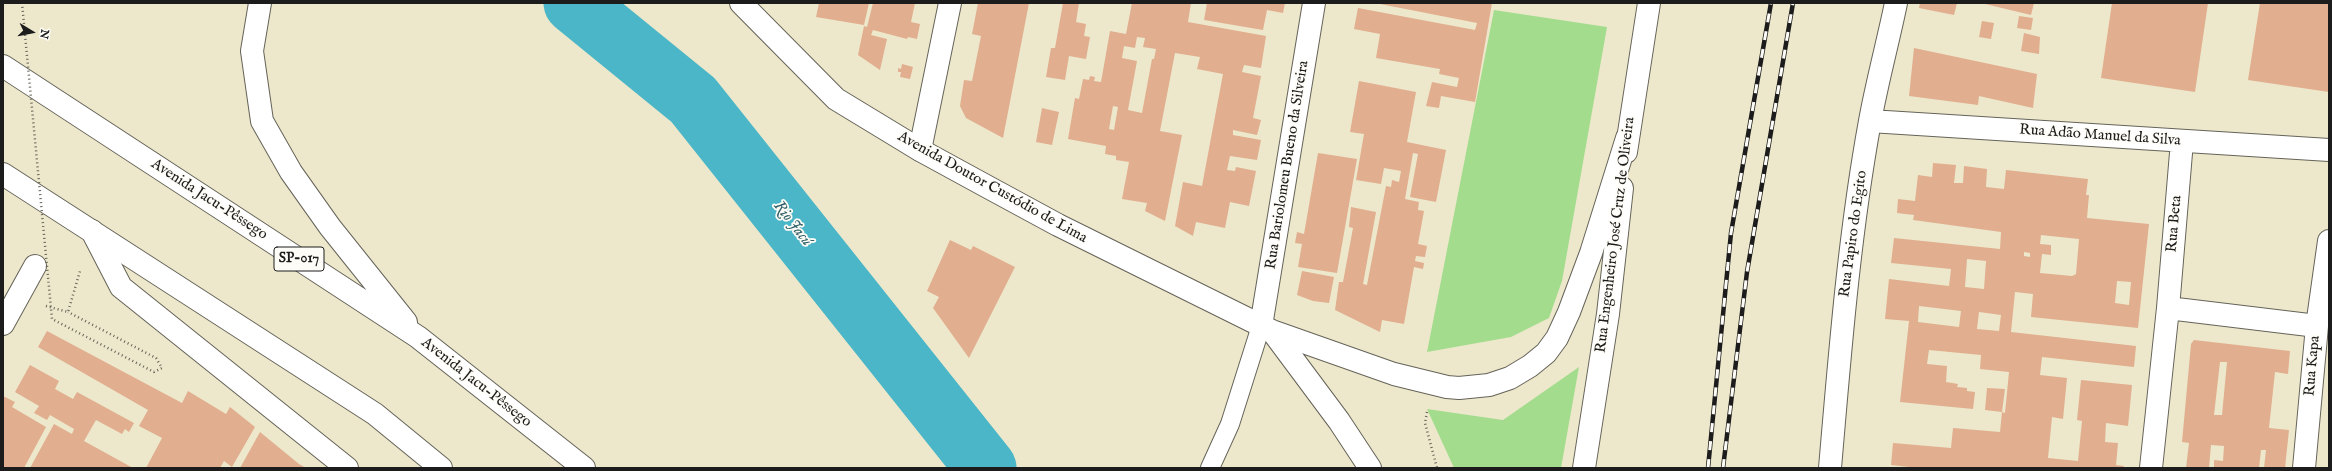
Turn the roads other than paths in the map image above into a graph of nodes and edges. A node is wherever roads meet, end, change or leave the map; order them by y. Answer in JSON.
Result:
{"nodes":[{"id":1,"x":260,"y":3,"type":"edge"},
{"id":2,"x":741,"y":3,"type":"edge"},
{"id":3,"x":950,"y":3,"type":"edge"},
{"id":4,"x":1314,"y":3,"type":"edge"},
{"id":5,"x":1649,"y":3,"type":"edge"},
{"id":6,"x":1896,"y":3,"type":"edge"},
{"id":7,"x":3,"y":66,"type":"edge"},
{"id":8,"x":1870,"y":121,"type":"junction"},
{"id":9,"x":1627,"y":138,"type":"junction"},
{"id":10,"x":2182,"y":141,"type":"junction"},
{"id":11,"x":920,"y":150,"type":"junction"},
{"id":12,"x":2329,"y":150,"type":"edge"},
{"id":13,"x":3,"y":174,"type":"edge"},
{"id":14,"x":92,"y":230,"type":"junction"},
{"id":15,"x":2329,"y":241,"type":"edge"},
{"id":16,"x":35,"y":266,"type":"dead end"},
{"id":17,"x":2168,"y":308,"type":"junction"},
{"id":18,"x":3,"y":324,"type":"edge"},
{"id":19,"x":2316,"y":326,"type":"junction"},
{"id":20,"x":1267,"y":329,"type":"junction"},
{"id":21,"x":418,"y":337,"type":"junction"},
{"id":22,"x":347,"y":468,"type":"edge"},
{"id":23,"x":441,"y":468,"type":"edge"},
{"id":24,"x":584,"y":468,"type":"edge"},
{"id":25,"x":1210,"y":468,"type":"edge"},
{"id":26,"x":1370,"y":468,"type":"edge"},
{"id":27,"x":1584,"y":468,"type":"edge"},
{"id":28,"x":1830,"y":468,"type":"edge"},
{"id":29,"x":2151,"y":468,"type":"edge"},
{"id":30,"x":2304,"y":468,"type":"edge"}],
"edges":[{"from":1,"to":21,"type":"main road"},
{"from":2,"to":11,"type":"main road","name":"Avenida Doutor Custódio de Lima"},
{"from":3,"to":11,"type":"main road"},
{"from":4,"to":20,"type":"main road","name":"Rua Bariolomeu Bueno da Silveira"},
{"from":5,"to":9,"type":"main road","name":"Rua Engenheiro José Cruz de Oliveira"},
{"from":6,"to":8,"type":"main road","name":"Rua Papiro do Egito"},
{"from":7,"to":21,"type":"main road","name":"Avenida Jacu-Pêssego","number":"SP-017"},
{"from":8,"to":10,"type":"main road","name":"Rua Adão Manuel da Silva"},
{"from":8,"to":28,"type":"main road","name":"Rua Papiro do Egito"},
{"from":9,"to":20,"type":"main road","name":"Avenida Doutor Custódio de Lima"},
{"from":9,"to":27,"type":"main road","name":"Rua Engenheiro José Cruz de Oliveira"},
{"from":10,"to":12,"type":"main road","name":"Rua Adão Manuel da Silva"},
{"from":10,"to":17,"type":"main road","name":"Rua Beta"},
{"from":11,"to":20,"type":"main road","name":"Avenida Doutor Custódio de Lima"},
{"from":13,"to":14,"type":"main road"},
{"from":14,"to":22,"type":"main road"},
{"from":14,"to":23,"type":"main road"},
{"from":15,"to":19,"type":"main road","name":"Rua Kapa"},
{"from":16,"to":18,"type":"main road"},
{"from":17,"to":19,"type":"main road"},
{"from":17,"to":29,"type":"main road","name":"Rua Beta"},
{"from":19,"to":30,"type":"main road","name":"Rua Kapa"},
{"from":20,"to":25,"type":"lane"},
{"from":20,"to":26,"type":"main road"},
{"from":21,"to":24,"type":"main road","name":"Avenida Jacu-Pêssego","number":"SP-017"}]}
